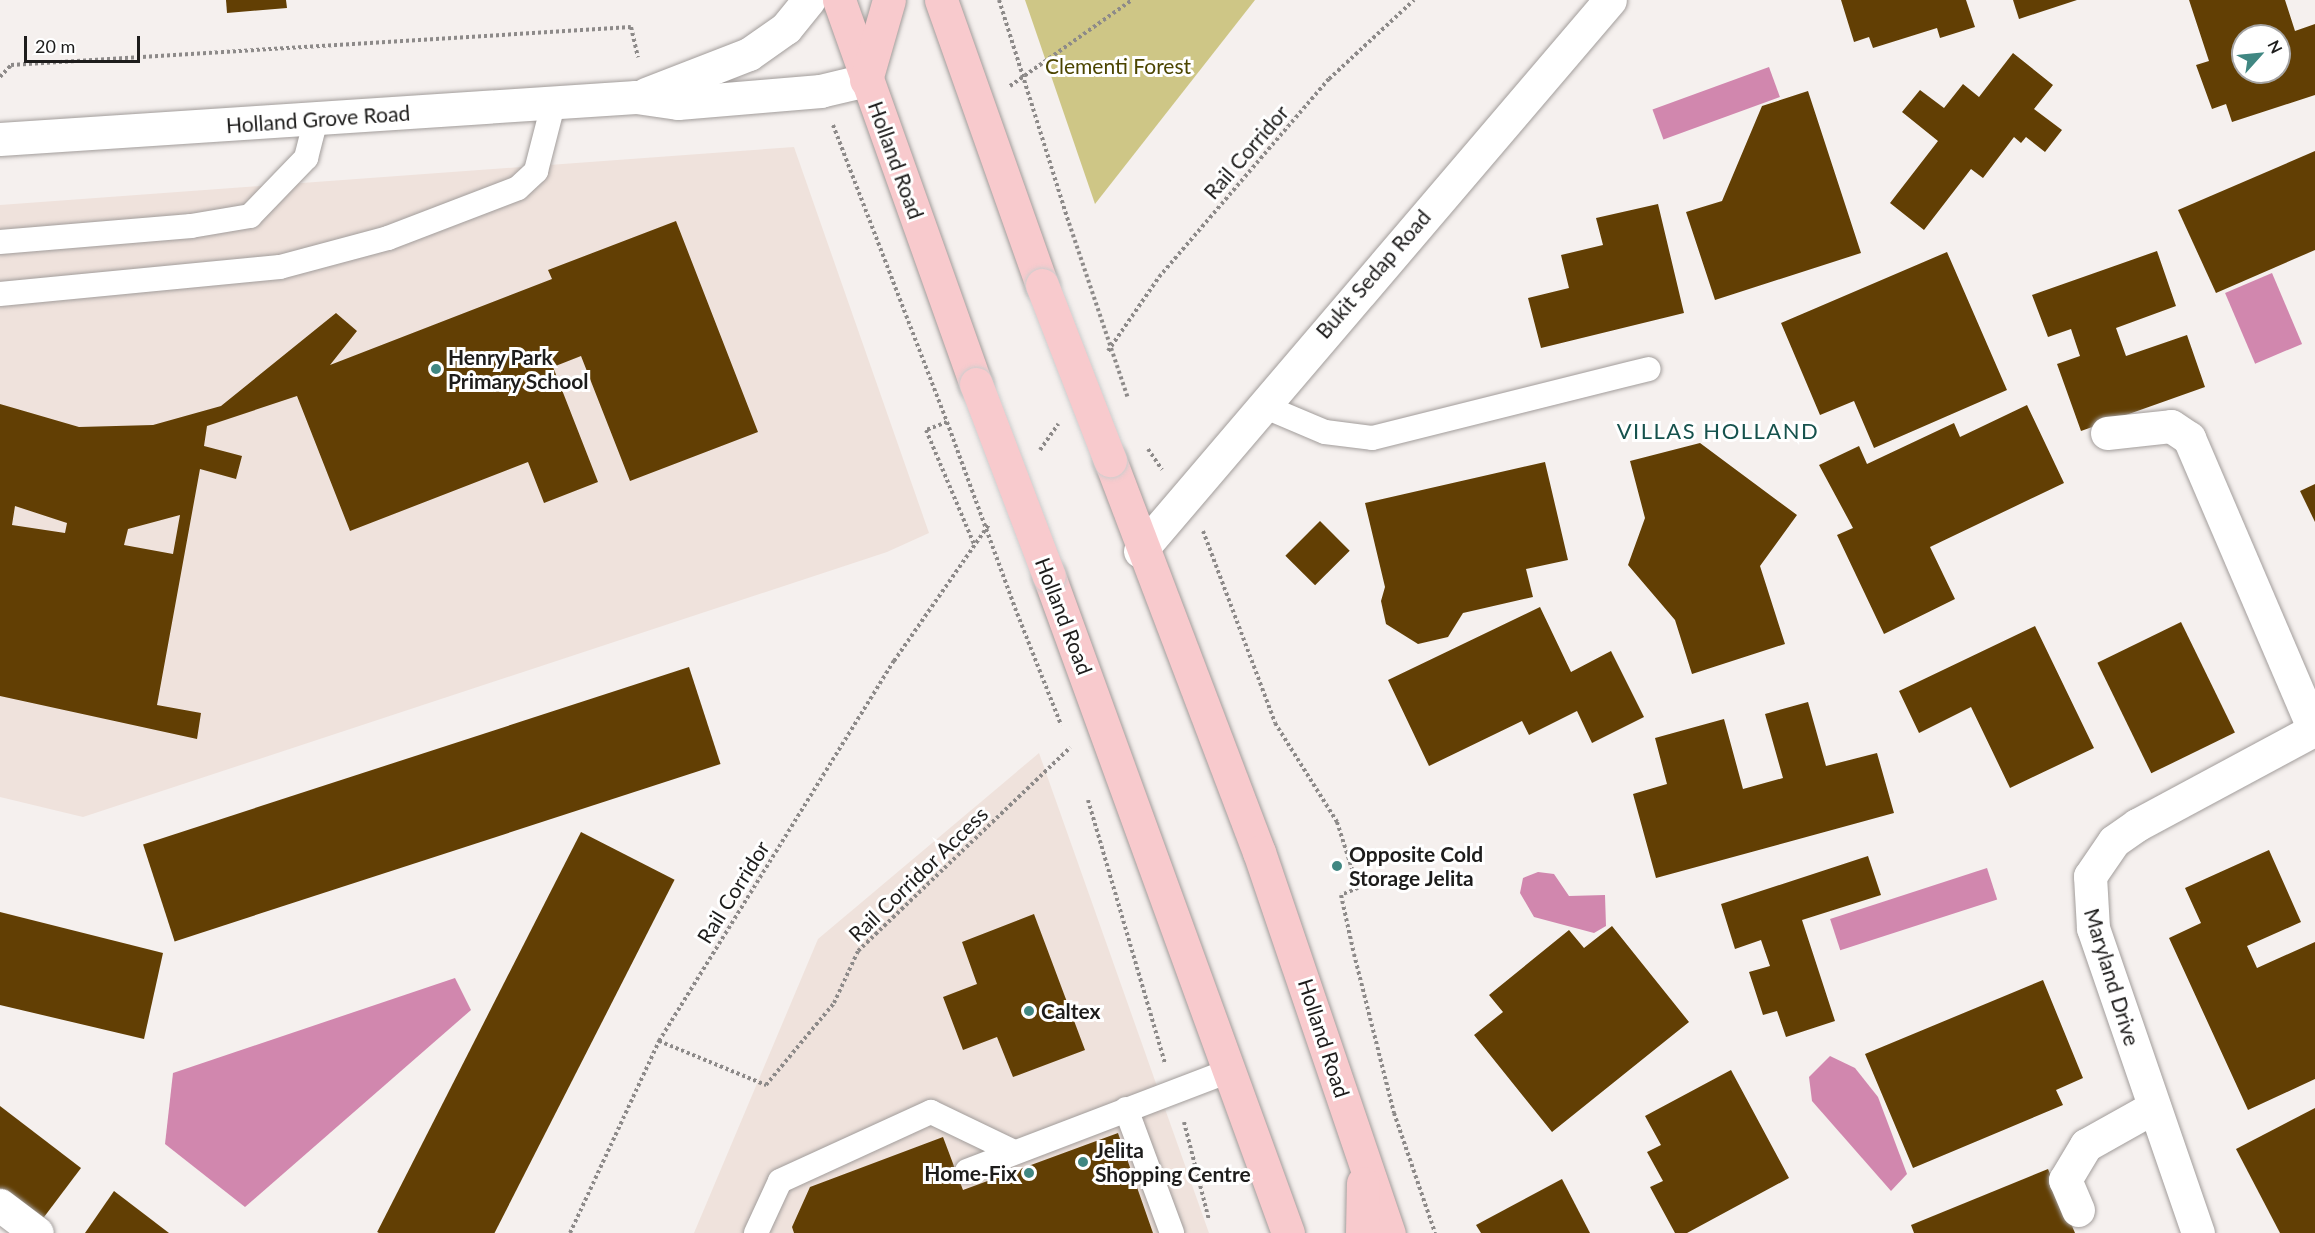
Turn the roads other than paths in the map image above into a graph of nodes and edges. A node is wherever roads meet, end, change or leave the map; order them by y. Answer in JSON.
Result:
{"nodes":[{"id":1,"x":808,"y":0,"type":"edge"},
{"id":2,"x":839,"y":0,"type":"edge"},
{"id":3,"x":889,"y":0,"type":"edge"},
{"id":4,"x":941,"y":0,"type":"edge"},
{"id":5,"x":1610,"y":0,"type":"edge"},
{"id":6,"x":866,"y":80,"type":"junction"},
{"id":7,"x":636,"y":98,"type":"junction"},
{"id":8,"x":553,"y":105,"type":"junction"},
{"id":9,"x":316,"y":119,"type":"junction"},
{"id":10,"x":0,"y":139,"type":"edge"},
{"id":11,"x":0,"y":242,"type":"edge"},
{"id":12,"x":0,"y":294,"type":"edge"},
{"id":13,"x":1650,"y":369,"type":"dead end"},
{"id":14,"x":1261,"y":405,"type":"junction"},
{"id":15,"x":2107,"y":433,"type":"dead end"},
{"id":16,"x":1140,"y":551,"type":"junction"},
{"id":17,"x":2315,"y":729,"type":"edge"},
{"id":18,"x":1231,"y":1070,"type":"junction"},
{"id":19,"x":2154,"y":1107,"type":"junction"},
{"id":20,"x":1126,"y":1108,"type":"junction"},
{"id":21,"x":1012,"y":1151,"type":"junction"},
{"id":22,"x":1363,"y":1157,"type":"junction"},
{"id":23,"x":967,"y":1171,"type":"dead end"},
{"id":24,"x":0,"y":1205,"type":"edge"},
{"id":25,"x":2078,"y":1209,"type":"dead end"},
{"id":26,"x":37,"y":1233,"type":"edge"},
{"id":27,"x":756,"y":1233,"type":"edge"},
{"id":28,"x":1172,"y":1233,"type":"edge"},
{"id":29,"x":1288,"y":1233,"type":"edge"},
{"id":30,"x":1362,"y":1233,"type":"edge"},
{"id":31,"x":1389,"y":1233,"type":"edge"},
{"id":32,"x":2198,"y":1233,"type":"edge"}],
"edges":[{"from":1,"to":7,"type":"street","name":"Holland Grove Road"},
{"from":2,"to":6,"type":"main road","name":"Holland Road"},
{"from":3,"to":6,"type":"main road"},
{"from":4,"to":16,"type":"main road","name":"Holland Road","bridge":true},
{"from":5,"to":14,"type":"street","name":"Bukit Sedap Road"},
{"from":6,"to":7,"type":"street","name":"Holland Grove Road"},
{"from":6,"to":18,"type":"main road","name":"Holland Road","bridge":true},
{"from":7,"to":8,"type":"street","name":"Holland Grove Road"},
{"from":8,"to":9,"type":"street","name":"Holland Grove Road"},
{"from":8,"to":12,"type":"lane"},
{"from":9,"to":10,"type":"street","name":"Holland Grove Road"},
{"from":9,"to":11,"type":"lane"},
{"from":13,"to":14,"type":"lane"},
{"from":14,"to":16,"type":"street","name":"Bukit Sedap Road"},
{"from":15,"to":17,"type":"street"},
{"from":16,"to":22,"type":"main road","name":"Holland Road"},
{"from":17,"to":19,"type":"street","name":"Maryland Drive"},
{"from":18,"to":20,"type":"lane"},
{"from":18,"to":29,"type":"main road","name":"Holland Road"},
{"from":19,"to":25,"type":"street"},
{"from":19,"to":32,"type":"street","name":"Maryland Drive"},
{"from":20,"to":21,"type":"lane"},
{"from":20,"to":28,"type":"lane"},
{"from":21,"to":23,"type":"lane"},
{"from":21,"to":27,"type":"lane"},
{"from":22,"to":30,"type":"main road"},
{"from":22,"to":31,"type":"main road","name":"Holland Road"},
{"from":24,"to":26,"type":"street"}]}
